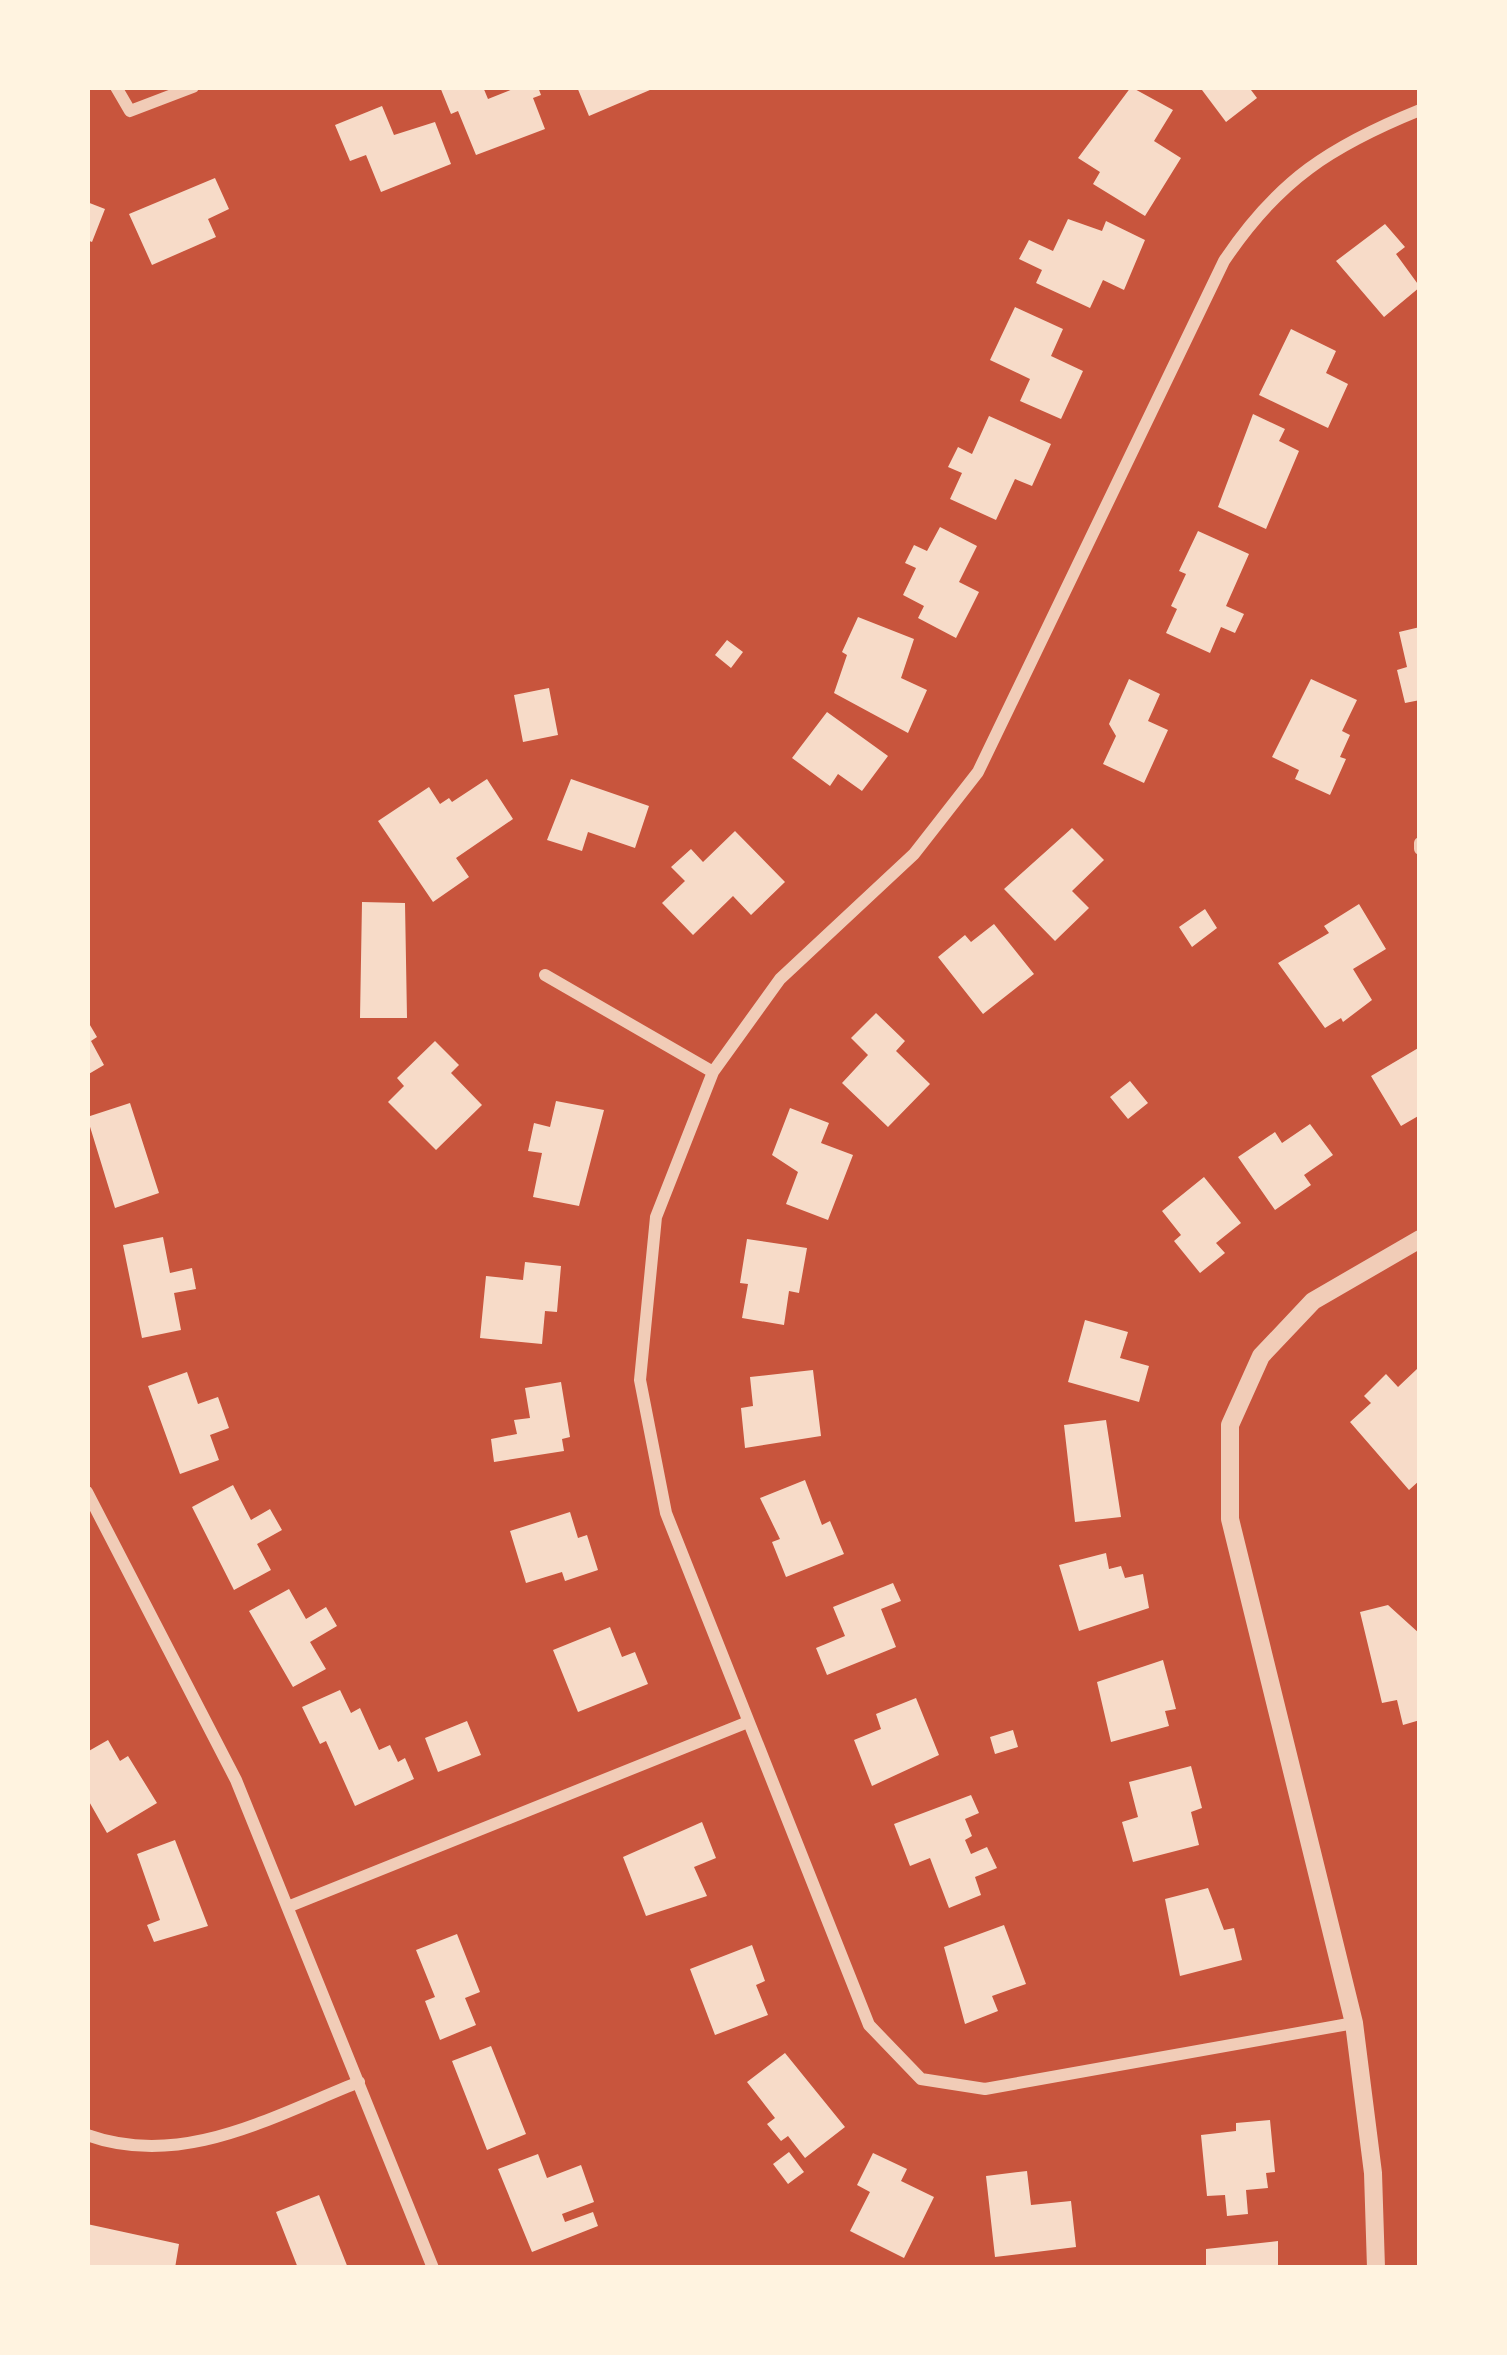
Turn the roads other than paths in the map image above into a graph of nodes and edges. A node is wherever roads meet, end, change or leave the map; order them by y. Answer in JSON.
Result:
{"nodes":[{"id":1,"x":116,"y":87,"type":"edge"},
{"id":2,"x":193,"y":87,"type":"edge"},
{"id":3,"x":1420,"y":110,"type":"edge"},
{"id":4,"x":545,"y":975,"type":"dead end"},
{"id":5,"x":712,"y":1072,"type":"junction"},
{"id":6,"x":1420,"y":1239,"type":"edge"},
{"id":7,"x":88,"y":1499,"type":"edge"},
{"id":8,"x":748,"y":1722,"type":"junction"},
{"id":9,"x":290,"y":1906,"type":"junction"},
{"id":10,"x":1354,"y":2024,"type":"junction"},
{"id":11,"x":359,"y":2082,"type":"junction"},
{"id":12,"x":87,"y":2135,"type":"edge"},
{"id":13,"x":434,"y":2268,"type":"edge"},
{"id":14,"x":1376,"y":2268,"type":"edge"}],
"edges":[{"from":1,"to":2,"type":"street"},
{"from":3,"to":5,"type":"street"},
{"from":4,"to":5,"type":"street"},
{"from":5,"to":8,"type":"street"},
{"from":6,"to":10,"type":"street"},
{"from":7,"to":9,"type":"street"},
{"from":8,"to":9,"type":"street"},
{"from":8,"to":10,"type":"street"},
{"from":9,"to":11,"type":"street"},
{"from":10,"to":14,"type":"street"},
{"from":11,"to":12,"type":"street"},
{"from":11,"to":13,"type":"street"}]}
